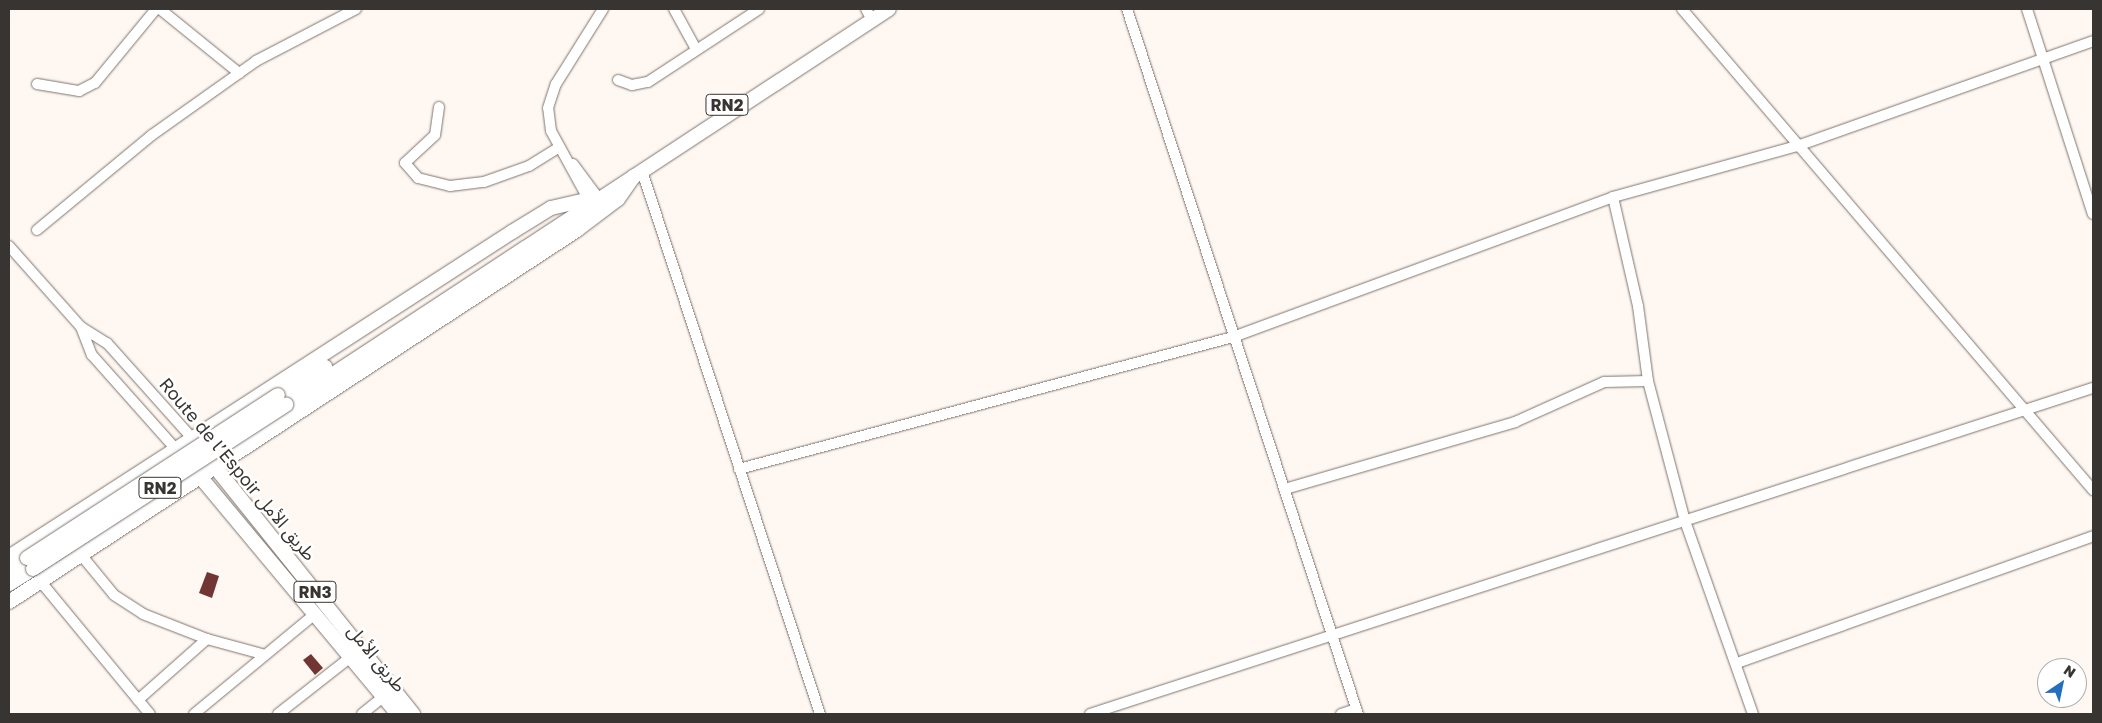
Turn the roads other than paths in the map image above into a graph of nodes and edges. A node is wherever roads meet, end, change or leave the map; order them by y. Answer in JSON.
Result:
{"nodes":[{"id":1,"x":156,"y":9,"type":"edge"},
{"id":2,"x":160,"y":9,"type":"edge"},
{"id":3,"x":356,"y":9,"type":"edge"},
{"id":4,"x":603,"y":9,"type":"edge"},
{"id":5,"x":674,"y":9,"type":"edge"},
{"id":6,"x":759,"y":9,"type":"edge"},
{"id":7,"x":889,"y":9,"type":"edge"},
{"id":8,"x":1128,"y":9,"type":"edge"},
{"id":9,"x":1682,"y":9,"type":"edge"},
{"id":10,"x":2026,"y":9,"type":"edge"},
{"id":11,"x":870,"y":13,"type":"edge"},
{"id":12,"x":2093,"y":41,"type":"edge"},
{"id":13,"x":696,"y":48,"type":"junction"},
{"id":14,"x":2042,"y":57,"type":"junction"},
{"id":15,"x":239,"y":73,"type":"junction"},
{"id":16,"x":618,"y":80,"type":"dead end"},
{"id":17,"x":37,"y":84,"type":"dead end"},
{"id":18,"x":439,"y":107,"type":"dead end"},
{"id":19,"x":1797,"y":146,"type":"junction"},
{"id":20,"x":561,"y":149,"type":"junction"},
{"id":21,"x":638,"y":173,"type":"junction"},
{"id":22,"x":1613,"y":197,"type":"junction"},
{"id":23,"x":590,"y":199,"type":"junction"},
{"id":24,"x":2093,"y":214,"type":"edge"},
{"id":25,"x":37,"y":230,"type":"dead end"},
{"id":26,"x":9,"y":246,"type":"edge"},
{"id":27,"x":81,"y":326,"type":"junction"},
{"id":28,"x":1233,"y":337,"type":"junction"},
{"id":29,"x":1648,"y":381,"type":"junction"},
{"id":30,"x":2093,"y":388,"type":"edge"},
{"id":31,"x":2026,"y":412,"type":"junction"},
{"id":32,"x":191,"y":437,"type":"junction"},
{"id":33,"x":174,"y":447,"type":"junction"},
{"id":34,"x":217,"y":468,"type":"junction"},
{"id":35,"x":739,"y":469,"type":"junction"},
{"id":36,"x":202,"y":478,"type":"junction"},
{"id":37,"x":1285,"y":489,"type":"junction"},
{"id":38,"x":2093,"y":490,"type":"edge"},
{"id":39,"x":1685,"y":521,"type":"junction"},
{"id":40,"x":2093,"y":536,"type":"edge"},
{"id":41,"x":82,"y":556,"type":"junction"},
{"id":42,"x":9,"y":557,"type":"edge"},
{"id":43,"x":30,"y":564,"type":"junction"},
{"id":44,"x":9,"y":570,"type":"edge"},
{"id":45,"x":289,"y":579,"type":"joint"},
{"id":46,"x":42,"y":582,"type":"junction"},
{"id":47,"x":9,"y":584,"type":"edge"},
{"id":48,"x":9,"y":602,"type":"edge"},
{"id":49,"x":316,"y":613,"type":"junction"},
{"id":50,"x":1331,"y":634,"type":"junction"},
{"id":51,"x":207,"y":639,"type":"junction"},
{"id":52,"x":262,"y":654,"type":"junction"},
{"id":53,"x":352,"y":656,"type":"junction"},
{"id":54,"x":1737,"y":663,"type":"junction"},
{"id":55,"x":384,"y":696,"type":"junction"},
{"id":56,"x":138,"y":700,"type":"junction"},
{"id":57,"x":1357,"y":712,"type":"edge"},
{"id":58,"x":150,"y":714,"type":"edge"},
{"id":59,"x":194,"y":714,"type":"edge"},
{"id":60,"x":278,"y":714,"type":"edge"},
{"id":61,"x":362,"y":714,"type":"edge"},
{"id":62,"x":398,"y":714,"type":"edge"},
{"id":63,"x":413,"y":714,"type":"edge"},
{"id":64,"x":820,"y":714,"type":"edge"},
{"id":65,"x":1090,"y":714,"type":"edge"},
{"id":66,"x":1341,"y":714,"type":"edge"},
{"id":67,"x":1753,"y":714,"type":"edge"}],
"edges":[{"from":1,"to":17,"type":"street"},
{"from":2,"to":15,"type":"street"},
{"from":3,"to":15,"type":"street"},
{"from":4,"to":20,"type":"street"},
{"from":5,"to":13,"type":"street"},
{"from":6,"to":13,"type":"street"},
{"from":7,"to":11,"type":"highway","number":"RN2"},
{"from":8,"to":28,"type":"street"},
{"from":9,"to":19,"type":"street"},
{"from":10,"to":14,"type":"street"},
{"from":11,"to":21,"type":"highway","number":"RN2"},
{"from":11,"to":23,"type":"highway","number":"RN2"},
{"from":12,"to":14,"type":"street"},
{"from":13,"to":16,"type":"street"},
{"from":14,"to":19,"type":"street"},
{"from":14,"to":24,"type":"street"},
{"from":15,"to":25,"type":"street"},
{"from":18,"to":20,"type":"street"},
{"from":19,"to":22,"type":"street"},
{"from":19,"to":31,"type":"street"},
{"from":20,"to":23,"type":"street"},
{"from":21,"to":23,"type":"highway","number":"RN2"},
{"from":21,"to":34,"type":"highway"},
{"from":21,"to":35,"type":"street"},
{"from":22,"to":28,"type":"street"},
{"from":22,"to":29,"type":"street"},
{"from":23,"to":32,"type":"highway"},
{"from":23,"to":43,"type":"highway","number":"RN2","bridge":true},
{"from":26,"to":27,"type":"street","name":"Route de l’Espoir طريق الأمل","number":"RN3"},
{"from":27,"to":32,"type":"street","name":"Route de l’Espoir طريق الأمل","number":"RN3"},
{"from":27,"to":33,"type":"street","name":"Route de l’Espoir طريق الأمل","number":"RN3"},
{"from":28,"to":35,"type":"street"},
{"from":28,"to":37,"type":"street"},
{"from":29,"to":37,"type":"street"},
{"from":29,"to":39,"type":"street"},
{"from":30,"to":31,"type":"street"},
{"from":31,"to":38,"type":"street"},
{"from":31,"to":39,"type":"street"},
{"from":32,"to":33,"type":"highway"},
{"from":32,"to":34,"type":"highway","name":"Route de l’Espoir طريق الأمل","number":"RN3"},
{"from":33,"to":36,"type":"highway","name":"Route de l’Espoir طريق الأمل","number":"RN3"},
{"from":33,"to":42,"type":"highway"},
{"from":34,"to":36,"type":"highway"},
{"from":34,"to":63,"type":"highway","name":"Route de l’Espoir طريق الأمل","number":"RN3"},
{"from":35,"to":64,"type":"street"},
{"from":36,"to":41,"type":"highway"},
{"from":36,"to":45,"type":"highway","name":"Route de l’Espoir طريق الأمل","number":"RN3"},
{"from":37,"to":50,"type":"street"},
{"from":39,"to":50,"type":"street"},
{"from":39,"to":54,"type":"street"},
{"from":40,"to":54,"type":"street"},
{"from":41,"to":46,"type":"highway"},
{"from":41,"to":51,"type":"street"},
{"from":43,"to":44,"type":"highway","number":"RN2"},
{"from":43,"to":47,"type":"highway","number":"RN2"},
{"from":45,"to":49,"type":"highway","name":"طريق الأمل","number":"RN3"},
{"from":46,"to":48,"type":"highway"},
{"from":46,"to":56,"type":"street"},
{"from":49,"to":52,"type":"street"},
{"from":49,"to":53,"type":"highway","name":"طريق الأمل","number":"RN3"},
{"from":50,"to":57,"type":"street"},
{"from":50,"to":65,"type":"street"},
{"from":51,"to":52,"type":"street"},
{"from":51,"to":56,"type":"street"},
{"from":52,"to":59,"type":"street"},
{"from":53,"to":55,"type":"highway","name":"طريق الأمل","number":"RN3"},
{"from":53,"to":60,"type":"street"},
{"from":54,"to":67,"type":"street"},
{"from":55,"to":61,"type":"street"},
{"from":55,"to":62,"type":"highway","name":"طريق الأمل","number":"RN3"},
{"from":56,"to":58,"type":"street"},
{"from":57,"to":66,"type":"street"}]}
